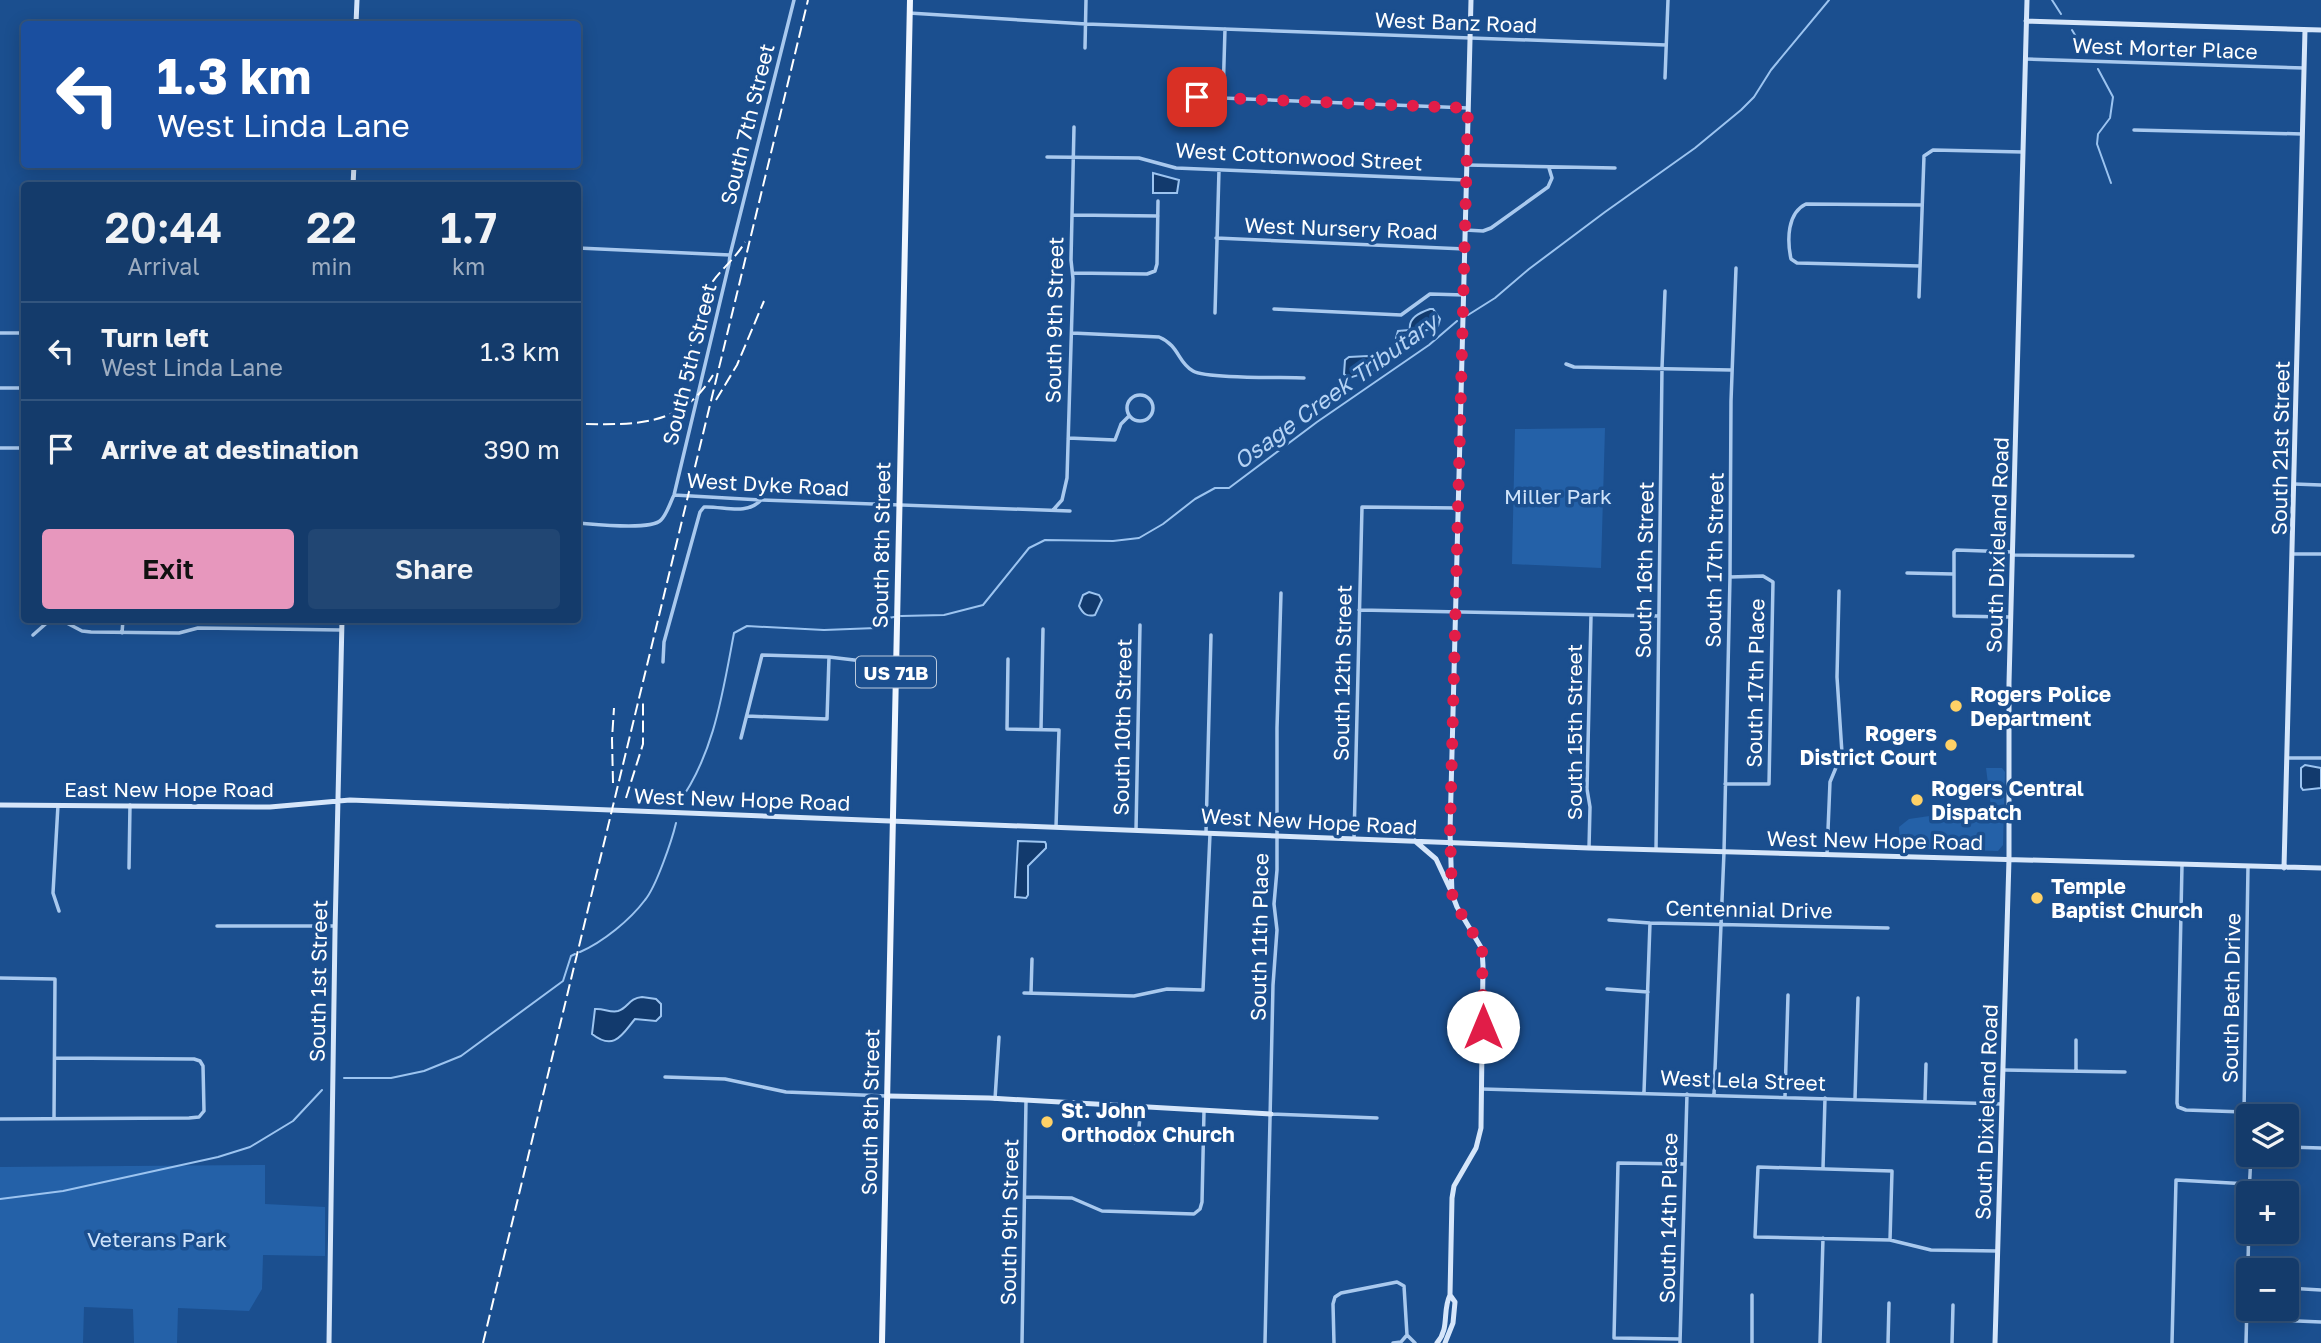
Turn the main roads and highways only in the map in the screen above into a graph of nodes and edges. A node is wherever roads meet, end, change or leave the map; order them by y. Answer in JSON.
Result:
{"nodes":[{"id":1,"x":909,"y":0,"type":"edge"},
{"id":2,"x":883,"y":1343,"type":"edge"}],
"edges":[{"from":1,"to":2,"type":"main road","name":"South 8th Street","number":"US 71B"}]}
